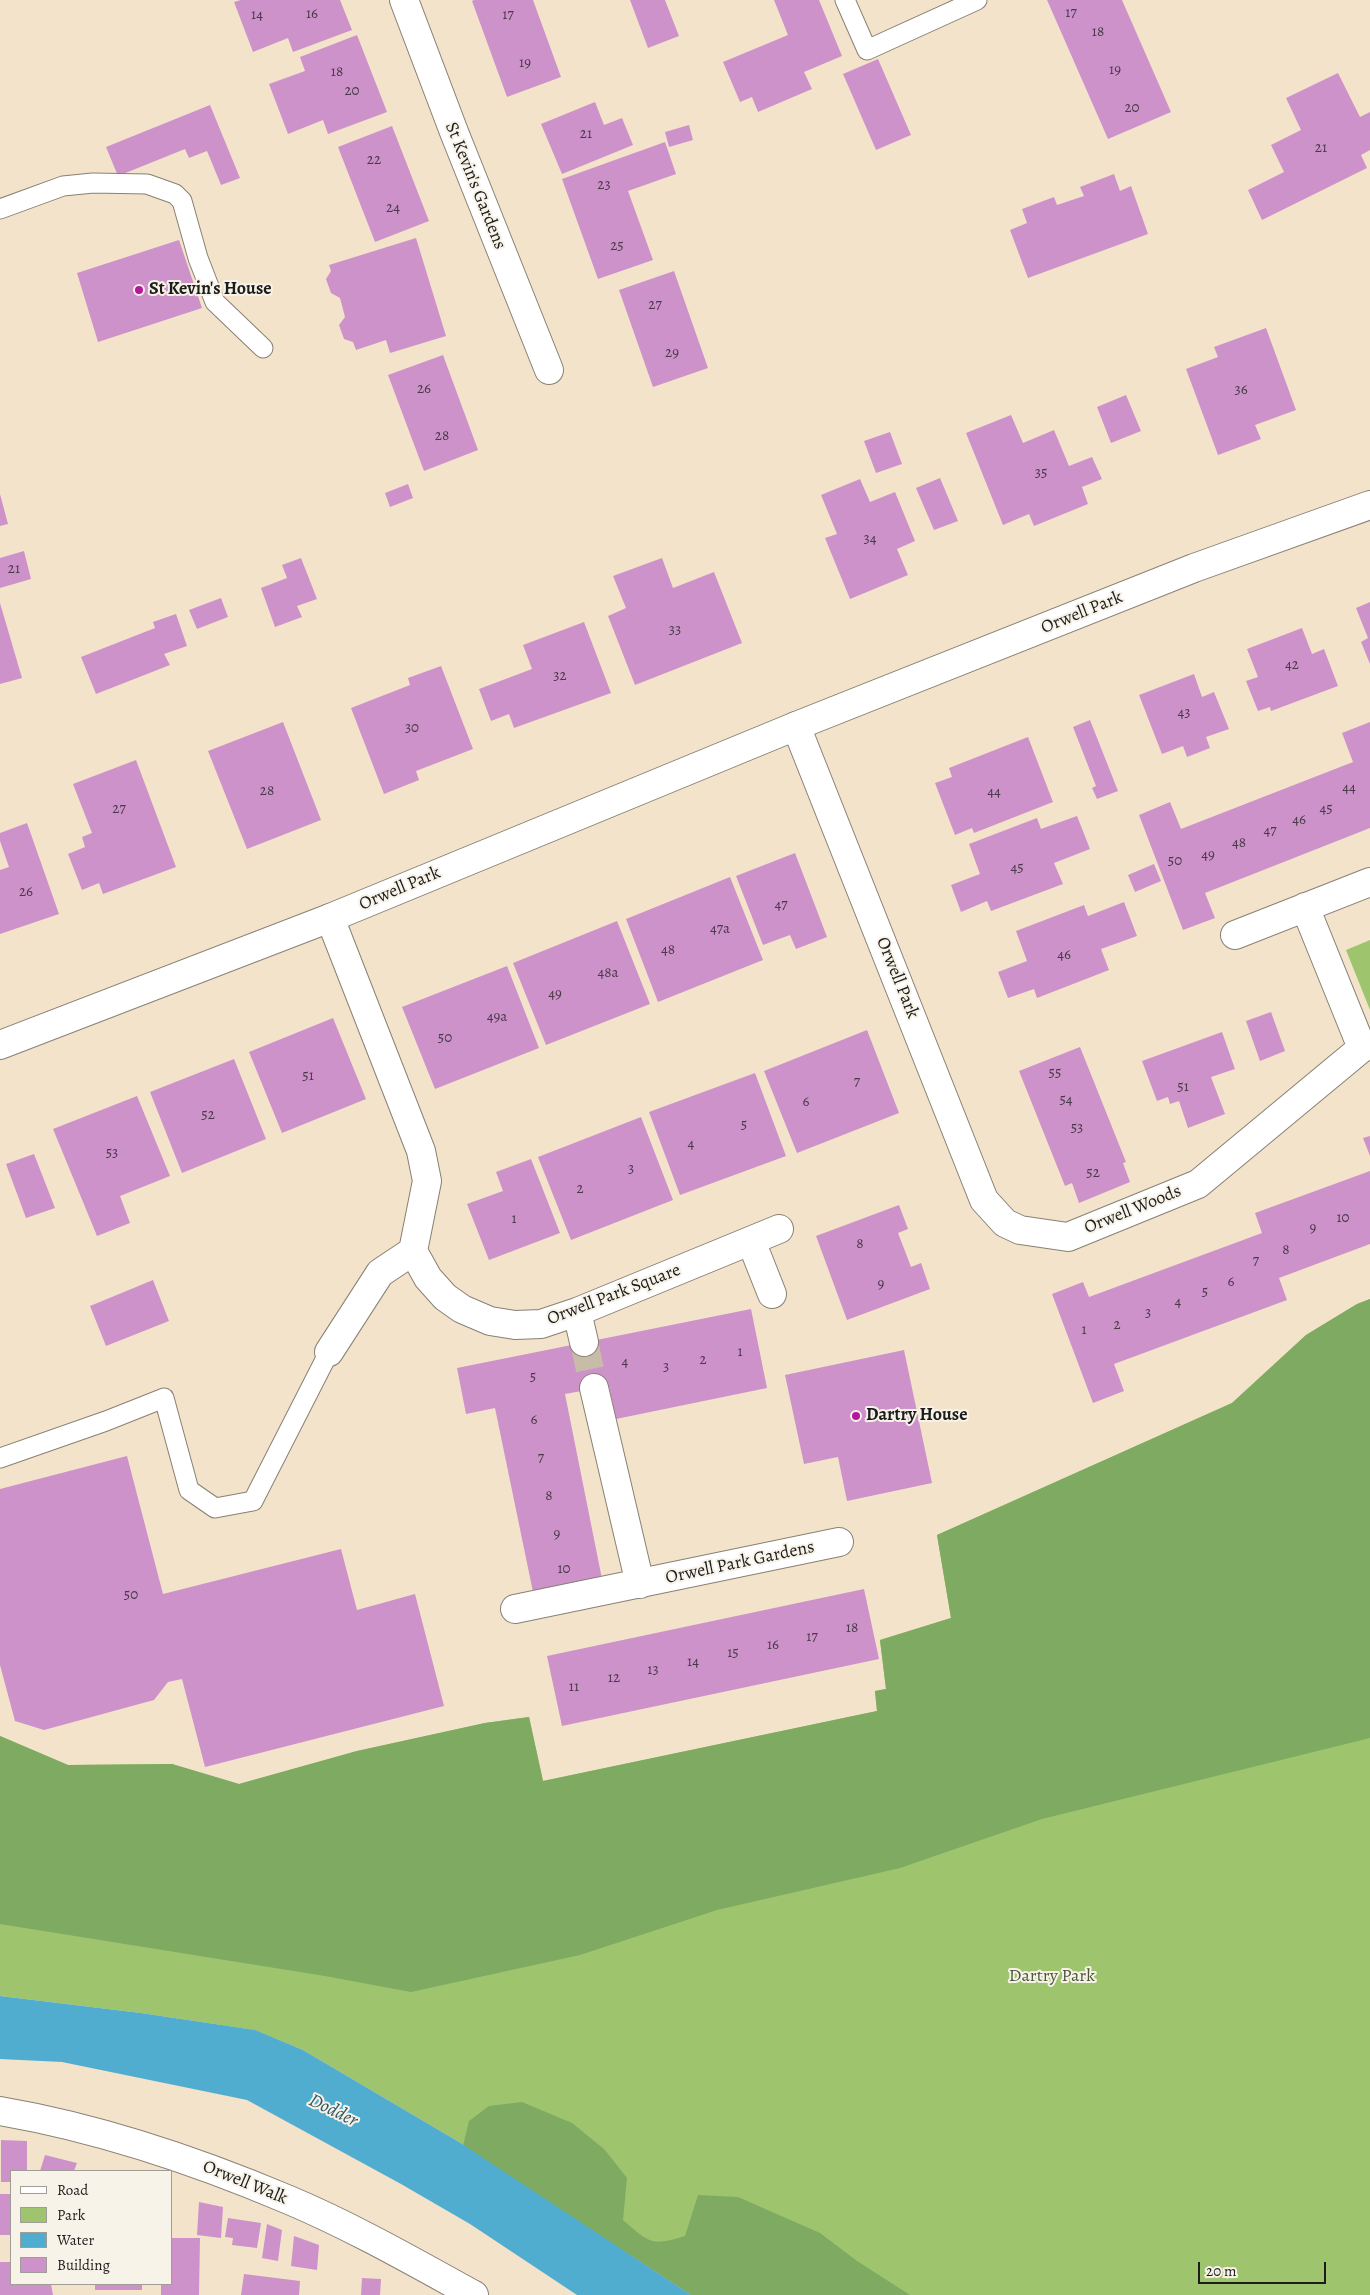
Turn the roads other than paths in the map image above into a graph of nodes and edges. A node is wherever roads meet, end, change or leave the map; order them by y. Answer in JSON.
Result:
{"nodes":[{"id":1,"x":404,"y":0,"type":"edge"},
{"id":2,"x":845,"y":0,"type":"edge"},
{"id":3,"x":977,"y":0,"type":"edge"},
{"id":4,"x":0,"y":209,"type":"edge"},
{"id":5,"x":264,"y":348,"type":"dead end"},
{"id":6,"x":549,"y":370,"type":"dead end"},
{"id":7,"x":1370,"y":505,"type":"edge"},
{"id":8,"x":796,"y":726,"type":"junction"},
{"id":9,"x":1370,"y":882,"type":"edge"},
{"id":10,"x":1305,"y":907,"type":"junction"},
{"id":11,"x":330,"y":918,"type":"junction"},
{"id":12,"x":1235,"y":935,"type":"dead end"},
{"id":13,"x":0,"y":1045,"type":"edge"},
{"id":14,"x":1366,"y":1047,"type":"edge"},
{"id":15,"x":943,"y":1092,"type":"joint"},
{"id":16,"x":780,"y":1229,"type":"dead end"},
{"id":17,"x":751,"y":1241,"type":"junction"},
{"id":18,"x":413,"y":1251,"type":"junction"},
{"id":19,"x":772,"y":1294,"type":"dead end"},
{"id":20,"x":577,"y":1312,"type":"junction"},
{"id":21,"x":584,"y":1342,"type":"tunnel mouth"},
{"id":22,"x":329,"y":1352,"type":"joint"},
{"id":23,"x":594,"y":1388,"type":"tunnel mouth"},
{"id":24,"x":0,"y":1458,"type":"edge"},
{"id":25,"x":839,"y":1542,"type":"dead end"},
{"id":26,"x":640,"y":1584,"type":"junction"},
{"id":27,"x":515,"y":1609,"type":"dead end"},
{"id":28,"x":0,"y":2111,"type":"edge"},
{"id":29,"x":474,"y":2295,"type":"edge"}],
"edges":[{"from":1,"to":6,"type":"street","name":"St Kevin's Gardens"},
{"from":2,"to":3,"type":"lane"},
{"from":4,"to":5,"type":"lane"},
{"from":7,"to":8,"type":"street","name":"Orwell Park"},
{"from":8,"to":11,"type":"street","name":"Orwell Park"},
{"from":8,"to":15,"type":"street","name":"Orwell Park"},
{"from":9,"to":10,"type":"street"},
{"from":10,"to":12,"type":"street"},
{"from":10,"to":14,"type":"street","name":"Orwell Woods"},
{"from":11,"to":13,"type":"street","name":"Orwell Park"},
{"from":11,"to":18,"type":"street"},
{"from":14,"to":15,"type":"street","name":"Orwell Woods"},
{"from":16,"to":17,"type":"street","name":"Orwell Park Square"},
{"from":17,"to":19,"type":"street"},
{"from":17,"to":20,"type":"street","name":"Orwell Park Square"},
{"from":18,"to":20,"type":"street","name":"Orwell Park Square"},
{"from":18,"to":22,"type":"street"},
{"from":20,"to":21,"type":"street"},
{"from":22,"to":24,"type":"lane"},
{"from":23,"to":26,"type":"street"},
{"from":25,"to":26,"type":"street","name":"Orwell Park Gardens"},
{"from":26,"to":27,"type":"street","name":"Orwell Park Gardens"},
{"from":28,"to":29,"type":"street","name":"Orwell Walk"}]}
